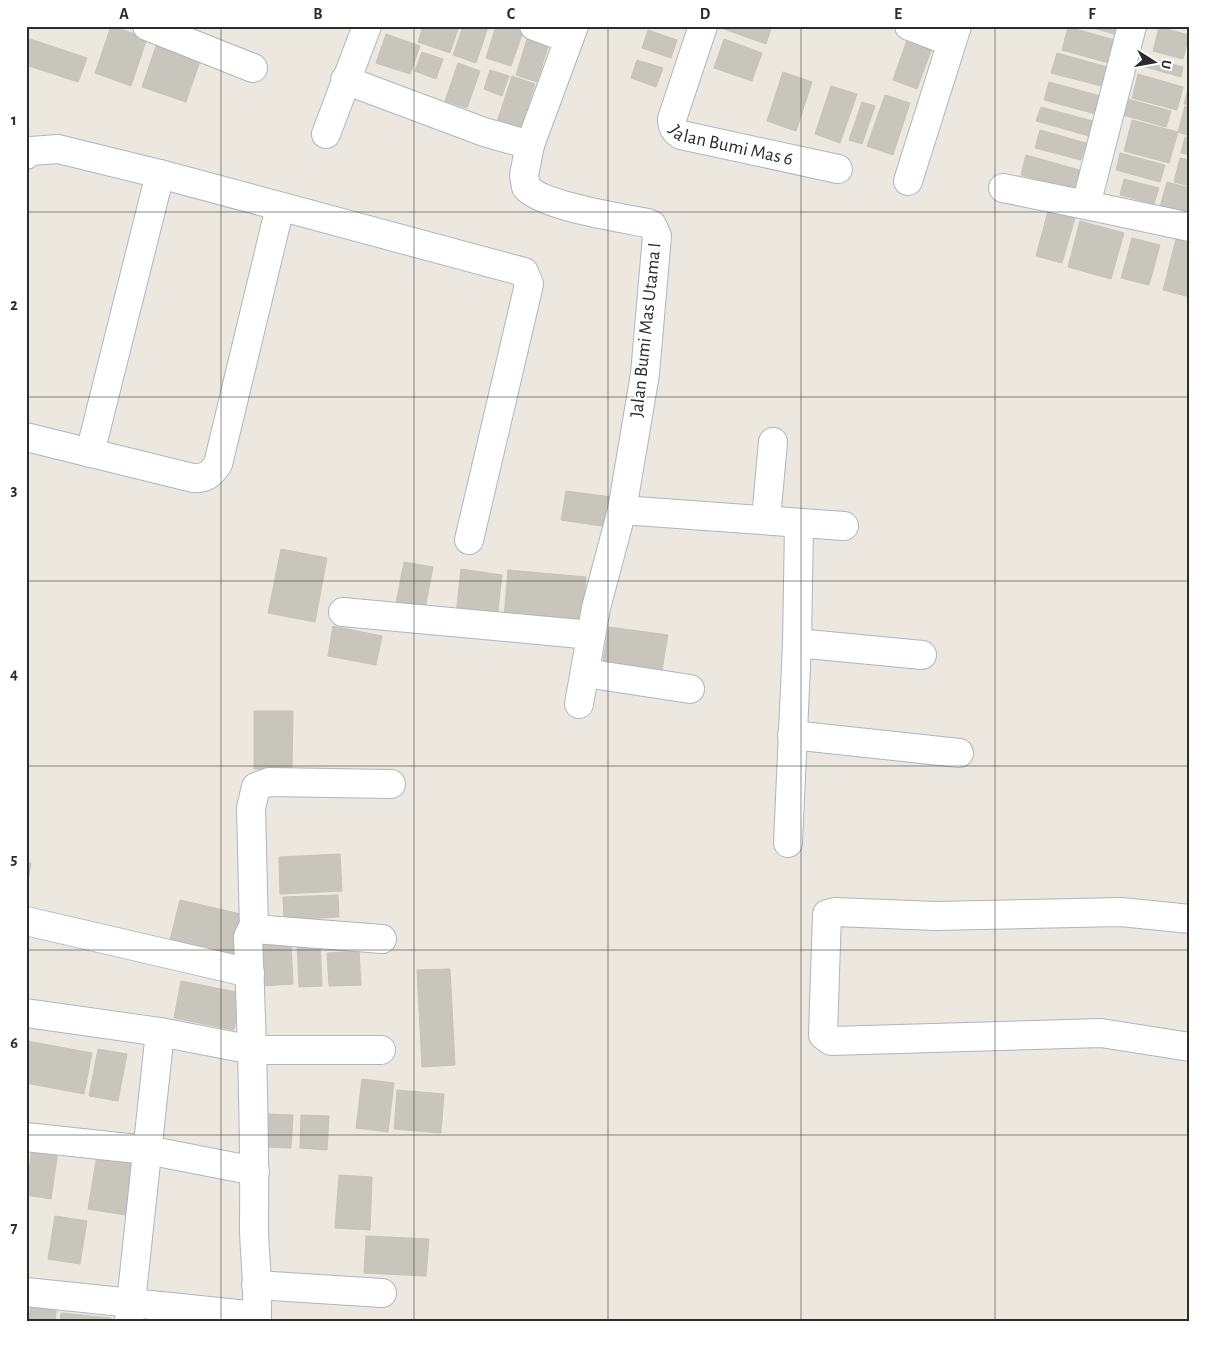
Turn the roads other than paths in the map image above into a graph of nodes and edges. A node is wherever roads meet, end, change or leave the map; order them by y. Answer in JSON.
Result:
{"nodes":[{"id":1,"x":147,"y":26,"type":"edge"},
{"id":2,"x":367,"y":26,"type":"edge"},
{"id":3,"x":534,"y":26,"type":"edge"},
{"id":4,"x":703,"y":26,"type":"edge"},
{"id":5,"x":909,"y":26,"type":"edge"},
{"id":6,"x":1132,"y":26,"type":"edge"},
{"id":7,"x":572,"y":33,"type":"edge"},
{"id":8,"x":954,"y":34,"type":"edge"},
{"id":9,"x":253,"y":68,"type":"dead end"},
{"id":10,"x":345,"y":80,"type":"junction"},
{"id":11,"x":326,"y":134,"type":"dead end"},
{"id":12,"x":530,"y":145,"type":"junction"},
{"id":13,"x":26,"y":155,"type":"edge"},
{"id":14,"x":838,"y":169,"type":"dead end"},
{"id":15,"x":160,"y":174,"type":"junction"},
{"id":16,"x":908,"y":181,"type":"dead end"},
{"id":17,"x":1003,"y":188,"type":"dead end"},
{"id":18,"x":1086,"y":204,"type":"junction"},
{"id":19,"x":280,"y":207,"type":"junction"},
{"id":20,"x":1190,"y":227,"type":"edge"},
{"id":21,"x":26,"y":437,"type":"edge"},
{"id":22,"x":773,"y":442,"type":"dead end"},
{"id":23,"x":90,"y":453,"type":"junction"},
{"id":24,"x":622,"y":510,"type":"junction"},
{"id":25,"x":766,"y":520,"type":"junction"},
{"id":26,"x":799,"y":524,"type":"junction"},
{"id":27,"x":844,"y":526,"type":"dead end"},
{"id":28,"x":469,"y":540,"type":"dead end"},
{"id":29,"x":343,"y":612,"type":"dead end"},
{"id":30,"x":591,"y":636,"type":"junction"},
{"id":31,"x":796,"y":643,"type":"junction"},
{"id":32,"x":922,"y":655,"type":"dead end"},
{"id":33,"x":585,"y":673,"type":"junction"},
{"id":34,"x":690,"y":689,"type":"dead end"},
{"id":35,"x":579,"y":704,"type":"dead end"},
{"id":36,"x":792,"y":735,"type":"junction"},
{"id":37,"x":959,"y":753,"type":"dead end"},
{"id":38,"x":391,"y":784,"type":"dead end"},
{"id":39,"x":788,"y":843,"type":"dead end"},
{"id":40,"x":1190,"y":919,"type":"edge"},
{"id":41,"x":26,"y":921,"type":"edge"},
{"id":42,"x":254,"y":929,"type":"junction"},
{"id":43,"x":382,"y":939,"type":"dead end"},
{"id":44,"x":250,"y":974,"type":"junction"},
{"id":45,"x":26,"y":1013,"type":"edge"},
{"id":46,"x":160,"y":1032,"type":"junction"},
{"id":47,"x":1190,"y":1047,"type":"edge"},
{"id":48,"x":253,"y":1050,"type":"junction"},
{"id":49,"x":381,"y":1050,"type":"dead end"},
{"id":50,"x":26,"y":1137,"type":"edge"},
{"id":51,"x":147,"y":1150,"type":"junction"},
{"id":52,"x":255,"y":1171,"type":"junction"},
{"id":53,"x":256,"y":1285,"type":"junction"},
{"id":54,"x":26,"y":1292,"type":"edge"},
{"id":55,"x":382,"y":1293,"type":"dead end"},
{"id":56,"x":130,"y":1312,"type":"edge"},
{"id":57,"x":257,"y":1318,"type":"edge"}],
"edges":[{"from":1,"to":9,"type":"street"},
{"from":2,"to":10,"type":"street"},
{"from":3,"to":7,"type":"street"},
{"from":4,"to":14,"type":"street","name":"Jalan Bumi Mas 6"},
{"from":5,"to":8,"type":"street"},
{"from":6,"to":18,"type":"street"},
{"from":7,"to":12,"type":"street","name":"Jalan Bumi Mas Utama I"},
{"from":8,"to":16,"type":"street"},
{"from":10,"to":11,"type":"street"},
{"from":10,"to":12,"type":"street"},
{"from":12,"to":24,"type":"street","name":"Jalan Bumi Mas Utama I"},
{"from":13,"to":15,"type":"street"},
{"from":15,"to":19,"type":"street"},
{"from":15,"to":23,"type":"street"},
{"from":17,"to":18,"type":"street"},
{"from":18,"to":20,"type":"street"},
{"from":19,"to":23,"type":"street"},
{"from":19,"to":28,"type":"street"},
{"from":21,"to":23,"type":"street"},
{"from":22,"to":25,"type":"street"},
{"from":24,"to":25,"type":"street"},
{"from":24,"to":30,"type":"street","name":"Jalan Bumi Mas Utama I"},
{"from":25,"to":26,"type":"street"},
{"from":26,"to":27,"type":"street"},
{"from":26,"to":31,"type":"street"},
{"from":29,"to":30,"type":"street"},
{"from":30,"to":33,"type":"street","name":"Jalan Bumi Mas Utama I"},
{"from":31,"to":32,"type":"street"},
{"from":31,"to":36,"type":"street"},
{"from":33,"to":34,"type":"street"},
{"from":33,"to":35,"type":"street","name":"Jalan Bumi Mas Utama I"},
{"from":36,"to":37,"type":"street"},
{"from":36,"to":39,"type":"street"},
{"from":38,"to":42,"type":"street"},
{"from":40,"to":47,"type":"street"},
{"from":41,"to":44,"type":"street"},
{"from":42,"to":43,"type":"street"},
{"from":42,"to":44,"type":"street"},
{"from":44,"to":48,"type":"street"},
{"from":45,"to":46,"type":"street"},
{"from":46,"to":48,"type":"street"},
{"from":46,"to":51,"type":"street"},
{"from":48,"to":49,"type":"street"},
{"from":48,"to":52,"type":"street"},
{"from":50,"to":51,"type":"street"},
{"from":51,"to":52,"type":"street"},
{"from":51,"to":56,"type":"street"},
{"from":52,"to":53,"type":"street"},
{"from":53,"to":55,"type":"street"},
{"from":53,"to":57,"type":"street"},
{"from":54,"to":56,"type":"street"},
{"from":56,"to":57,"type":"street"}]}
